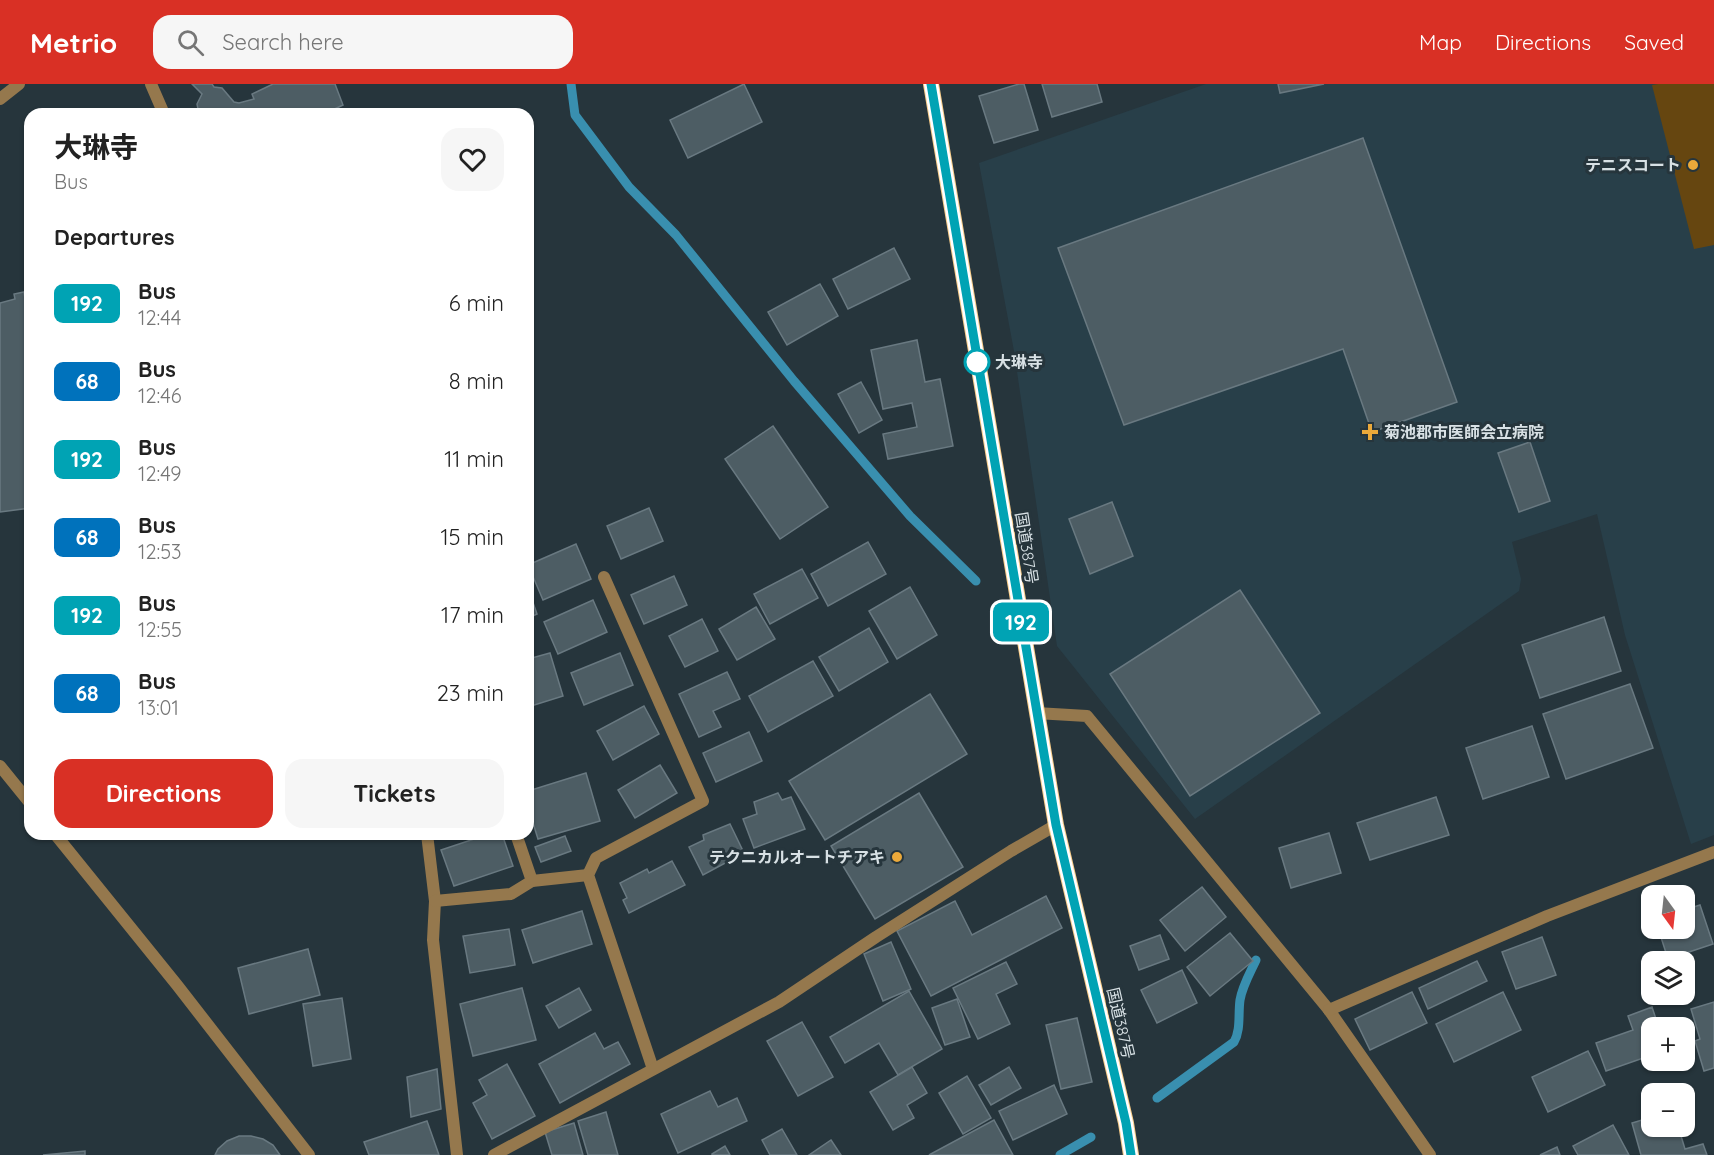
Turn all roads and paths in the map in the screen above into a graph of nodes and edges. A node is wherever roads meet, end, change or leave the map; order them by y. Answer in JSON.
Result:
{"nodes":[{"id":1,"x":19,"y":84,"type":"edge"},
{"id":2,"x":151,"y":84,"type":"edge"},
{"id":3,"x":931,"y":84,"type":"edge"},
{"id":4,"x":0,"y":99,"type":"edge"},
{"id":5,"x":161,"y":108,"type":"edge"},
{"id":6,"x":604,"y":578,"type":"dead end"},
{"id":7,"x":1036,"y":713,"type":"junction"},
{"id":8,"x":0,"y":766,"type":"edge"},
{"id":9,"x":24,"y":796,"type":"edge"},
{"id":10,"x":1056,"y":825,"type":"junction"},
{"id":11,"x":60,"y":840,"type":"edge"},
{"id":12,"x":428,"y":840,"type":"edge"},
{"id":13,"x":518,"y":840,"type":"edge"},
{"id":14,"x":1714,"y":852,"type":"edge"},
{"id":15,"x":588,"y":875,"type":"junction"},
{"id":16,"x":532,"y":881,"type":"junction"},
{"id":17,"x":435,"y":901,"type":"junction"},
{"id":18,"x":1329,"y":1010,"type":"junction"},
{"id":19,"x":653,"y":1069,"type":"junction"},
{"id":20,"x":309,"y":1155,"type":"edge"},
{"id":21,"x":457,"y":1155,"type":"edge"},
{"id":22,"x":494,"y":1155,"type":"edge"},
{"id":23,"x":1131,"y":1155,"type":"edge"},
{"id":24,"x":1430,"y":1155,"type":"edge"}],
"edges":[{"from":1,"to":4,"type":"street"},
{"from":2,"to":5,"type":"street"},
{"from":3,"to":7,"type":"highway","name":"国道387号"},
{"from":6,"to":15,"type":"street"},
{"from":7,"to":10,"type":"highway","name":"国道387号"},
{"from":7,"to":18,"type":"street"},
{"from":8,"to":9,"type":"street"},
{"from":10,"to":19,"type":"street"},
{"from":10,"to":23,"type":"highway","name":"国道387号"},
{"from":11,"to":20,"type":"street"},
{"from":12,"to":17,"type":"street"},
{"from":13,"to":16,"type":"street"},
{"from":14,"to":18,"type":"street"},
{"from":15,"to":16,"type":"street"},
{"from":15,"to":19,"type":"street"},
{"from":16,"to":17,"type":"street"},
{"from":17,"to":21,"type":"street"},
{"from":18,"to":24,"type":"street"},
{"from":19,"to":22,"type":"street"}]}
